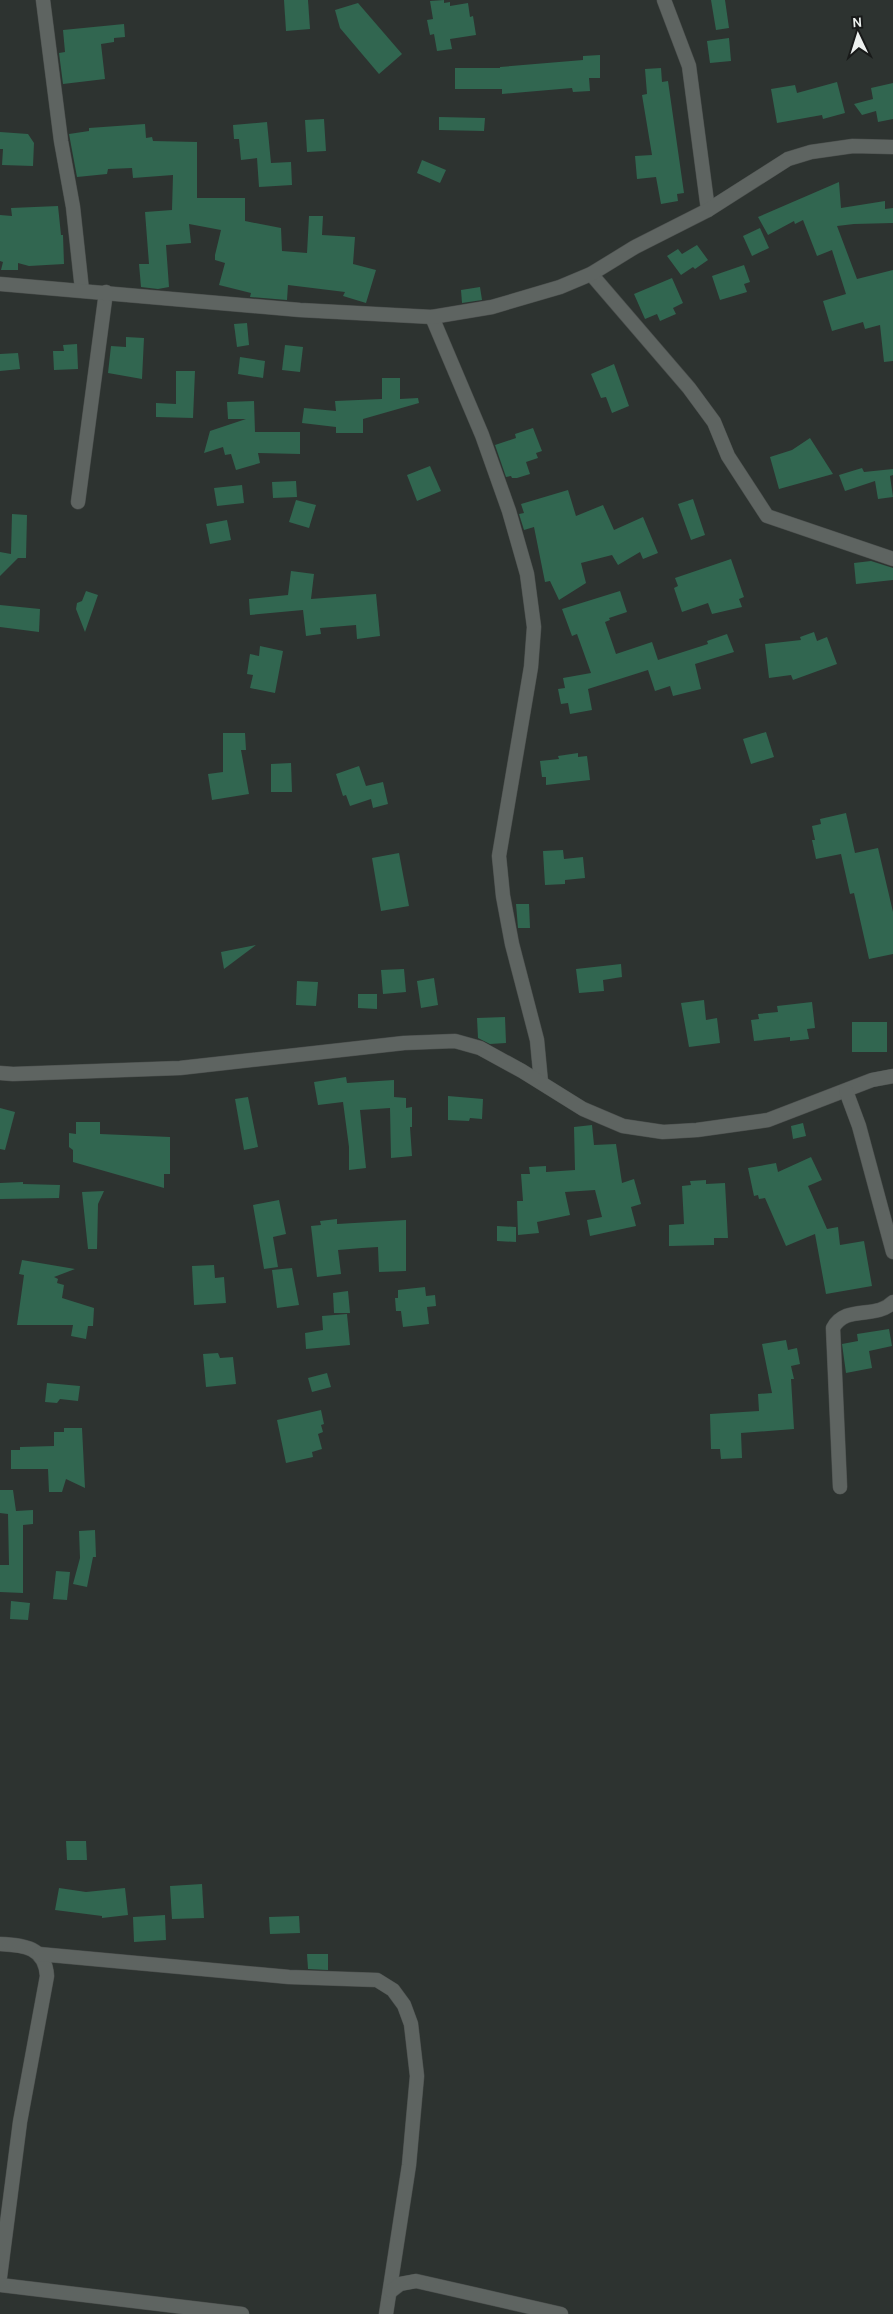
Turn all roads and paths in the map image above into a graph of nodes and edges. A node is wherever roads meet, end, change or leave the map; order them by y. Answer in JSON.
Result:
{"nodes":[{"id":1,"x":43,"y":0,"type":"edge"},
{"id":2,"x":664,"y":0,"type":"edge"},
{"id":3,"x":893,"y":147,"type":"edge"},
{"id":4,"x":708,"y":210,"type":"junction"},
{"id":5,"x":591,"y":274,"type":"junction"},
{"id":6,"x":0,"y":284,"type":"edge"},
{"id":7,"x":82,"y":290,"type":"junction"},
{"id":8,"x":106,"y":292,"type":"junction"},
{"id":9,"x":432,"y":317,"type":"junction"},
{"id":10,"x":78,"y":502,"type":"dead end"},
{"id":11,"x":893,"y":559,"type":"edge"},
{"id":12,"x":0,"y":1073,"type":"edge"},
{"id":13,"x":893,"y":1076,"type":"edge"},
{"id":14,"x":541,"y":1082,"type":"junction"},
{"id":15,"x":846,"y":1091,"type":"junction"},
{"id":16,"x":893,"y":1252,"type":"edge"},
{"id":17,"x":893,"y":1302,"type":"edge"},
{"id":18,"x":840,"y":1487,"type":"dead end"},
{"id":19,"x":0,"y":1944,"type":"edge"},
{"id":20,"x":39,"y":1954,"type":"junction"},
{"id":21,"x":3,"y":2227,"type":"edge"},
{"id":22,"x":0,"y":2277,"type":"edge"},
{"id":23,"x":0,"y":2285,"type":"edge"},
{"id":24,"x":391,"y":2291,"type":"junction"},
{"id":25,"x":242,"y":2314,"type":"edge"},
{"id":26,"x":386,"y":2314,"type":"edge"},
{"id":27,"x":561,"y":2314,"type":"edge"}],
"edges":[{"from":1,"to":7,"type":"street"},
{"from":2,"to":4,"type":"street"},
{"from":3,"to":4,"type":"street"},
{"from":4,"to":5,"type":"street"},
{"from":5,"to":9,"type":"street"},
{"from":5,"to":11,"type":"street"},
{"from":6,"to":7,"type":"street"},
{"from":7,"to":8,"type":"street"},
{"from":8,"to":9,"type":"street"},
{"from":8,"to":10,"type":"street"},
{"from":9,"to":14,"type":"street"},
{"from":12,"to":14,"type":"street"},
{"from":13,"to":15,"type":"street"},
{"from":14,"to":15,"type":"street"},
{"from":15,"to":16,"type":"street"},
{"from":17,"to":18,"type":"street"},
{"from":19,"to":20,"type":"street"},
{"from":20,"to":21,"type":"street"},
{"from":20,"to":24,"type":"street"},
{"from":21,"to":22,"type":"street"},
{"from":23,"to":25,"type":"street"},
{"from":24,"to":26,"type":"street"},
{"from":24,"to":27,"type":"street"}]}
